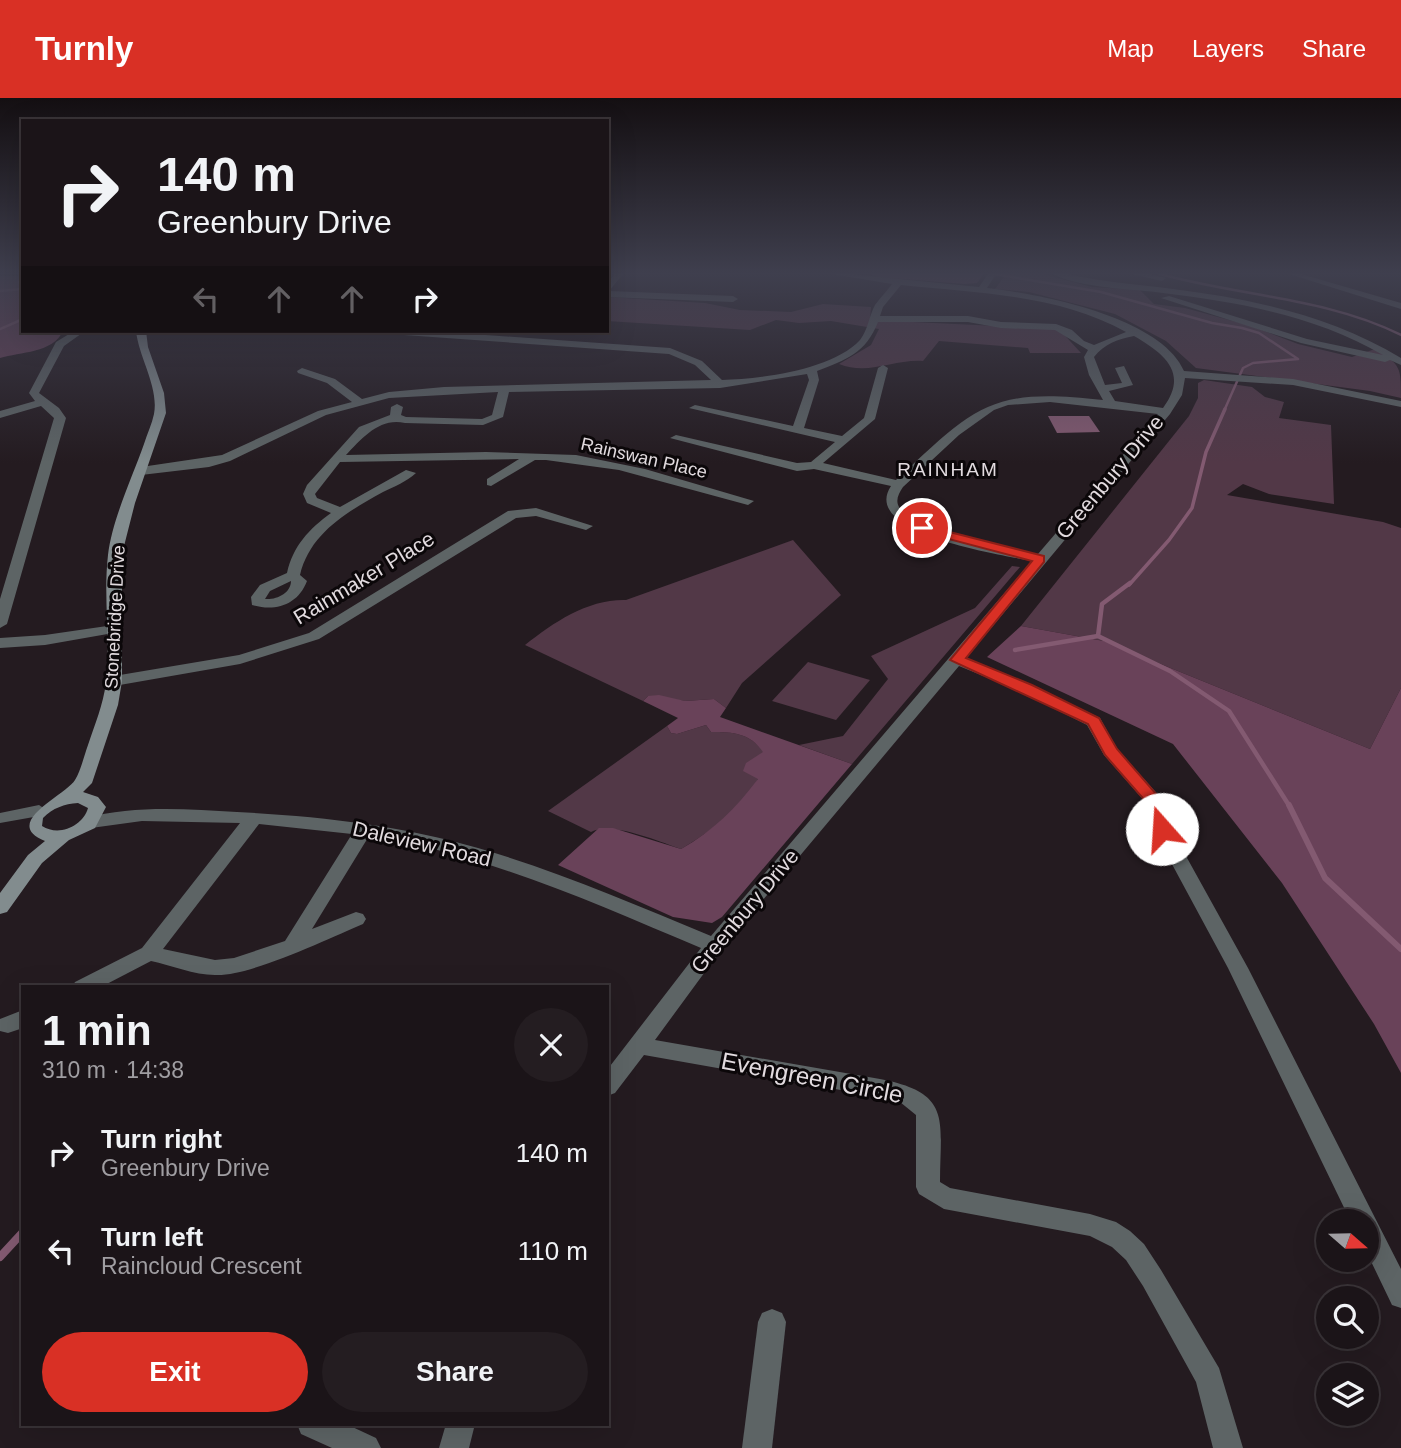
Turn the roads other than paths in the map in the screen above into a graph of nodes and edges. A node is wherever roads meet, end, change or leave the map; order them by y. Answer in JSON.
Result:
{"nodes":[{"id":1,"x":71,"y":337,"type":"edge"},
{"id":2,"x":142,"y":337,"type":"edge"},
{"id":3,"x":472,"y":337,"type":"edge"},
{"id":4,"x":572,"y":337,"type":"edge"},
{"id":5,"x":864,"y":337,"type":"edge"},
{"id":6,"x":1073,"y":337,"type":"edge"},
{"id":7,"x":1121,"y":337,"type":"edge"},
{"id":8,"x":1142,"y":337,"type":"edge"},
{"id":9,"x":1292,"y":337,"type":"edge"},
{"id":10,"x":1352,"y":337,"type":"edge"},
{"id":11,"x":567,"y":344,"type":"junction"},
{"id":12,"x":1094,"y":349,"type":"junction"},
{"id":13,"x":1401,"y":362,"type":"edge"},
{"id":14,"x":883,"y":368,"type":"dead end"},
{"id":15,"x":1120,"y":368,"type":"dead end"},
{"id":16,"x":811,"y":370,"type":"junction"},
{"id":17,"x":302,"y":371,"type":"dead end"},
{"id":18,"x":1179,"y":374,"type":"junction"},
{"id":19,"x":720,"y":385,"type":"junction"},
{"id":20,"x":1102,"y":388,"type":"junction"},
{"id":21,"x":504,"y":389,"type":"junction"},
{"id":22,"x":399,"y":393,"type":"junction"},
{"id":23,"x":358,"y":401,"type":"junction"},
{"id":24,"x":41,"y":403,"type":"junction"},
{"id":25,"x":1111,"y":404,"type":"junction"},
{"id":26,"x":1401,"y":404,"type":"edge"},
{"id":27,"x":695,"y":408,"type":"dead end"},
{"id":28,"x":1166,"y":412,"type":"junction"},
{"id":29,"x":0,"y":415,"type":"edge"},
{"id":30,"x":395,"y":417,"type":"junction"},
{"id":31,"x":798,"y":429,"type":"junction"},
{"id":32,"x":676,"y":438,"type":"dead end"},
{"id":33,"x":844,"y":440,"type":"junction"},
{"id":34,"x":531,"y":457,"type":"junction"},
{"id":35,"x":335,"y":459,"type":"junction"},
{"id":36,"x":814,"y":465,"type":"junction"},
{"id":37,"x":141,"y":471,"type":"junction"},
{"id":38,"x":410,"y":473,"type":"dead end"},
{"id":39,"x":491,"y":482,"type":"dead end"},
{"id":40,"x":899,"y":484,"type":"junction"},
{"id":41,"x":748,"y":501,"type":"dead end"},
{"id":42,"x":341,"y":512,"type":"junction"},
{"id":43,"x":586,"y":526,"type":"dead end"},
{"id":44,"x":1040,"y":559,"type":"junction"},
{"id":45,"x":293,"y":576,"type":"dead end"},
{"id":46,"x":0,"y":624,"type":"edge"},
{"id":47,"x":114,"y":629,"type":"junction"},
{"id":48,"x":0,"y":643,"type":"edge"},
{"id":49,"x":957,"y":660,"type":"junction"},
{"id":50,"x":114,"y":681,"type":"junction"},
{"id":51,"x":89,"y":805,"type":"junction"},
{"id":52,"x":2,"y":818,"type":"edge"},
{"id":53,"x":254,"y":818,"type":"junction"},
{"id":54,"x":45,"y":826,"type":"junction"},
{"id":55,"x":364,"y":829,"type":"junction"},
{"id":56,"x":0,"y":907,"type":"edge"},
{"id":57,"x":356,"y":919,"type":"dead end"},
{"id":58,"x":713,"y":945,"type":"junction"},
{"id":59,"x":292,"y":946,"type":"junction"},
{"id":60,"x":149,"y":953,"type":"junction"},
{"id":61,"x":87,"y":985,"type":"edge"},
{"id":62,"x":637,"y":1045,"type":"junction"},
{"id":63,"x":609,"y":1084,"type":"edge"},
{"id":64,"x":1358,"y":1209,"type":"edge"},
{"id":65,"x":1379,"y":1251,"type":"edge"},
{"id":66,"x":1401,"y":1296,"type":"edge"},
{"id":67,"x":772,"y":1322,"type":"dead end"},
{"id":68,"x":316,"y":1426,"type":"edge"},
{"id":69,"x":460,"y":1426,"type":"edge"},
{"id":70,"x":366,"y":1448,"type":"edge"},
{"id":71,"x":454,"y":1448,"type":"edge"},
{"id":72,"x":757,"y":1448,"type":"edge"},
{"id":73,"x":1228,"y":1448,"type":"edge"}],
"edges":[{"from":1,"to":24,"type":"street"},
{"from":2,"to":37,"type":"street","name":"Stonebridge Drive"},
{"from":3,"to":11,"type":"street"},
{"from":4,"to":11,"type":"street"},
{"from":5,"to":16,"type":"street"},
{"from":6,"to":12,"type":"street"},
{"from":7,"to":12,"type":"street"},
{"from":8,"to":18,"type":"street"},
{"from":9,"to":13,"type":"street"},
{"from":10,"to":13,"type":"street"},
{"from":11,"to":19,"type":"street"},
{"from":12,"to":20,"type":"street"},
{"from":14,"to":33,"type":"street"},
{"from":15,"to":20,"type":"street"},
{"from":16,"to":19,"type":"street"},
{"from":16,"to":31,"type":"street"},
{"from":17,"to":23,"type":"street"},
{"from":18,"to":26,"type":"street"},
{"from":18,"to":28,"type":"street","name":"Greenbury Drive"},
{"from":19,"to":21,"type":"street"},
{"from":20,"to":25,"type":"street"},
{"from":21,"to":22,"type":"street"},
{"from":21,"to":30,"type":"street"},
{"from":22,"to":23,"type":"street"},
{"from":22,"to":30,"type":"street"},
{"from":23,"to":37,"type":"street"},
{"from":24,"to":29,"type":"street"},
{"from":24,"to":46,"type":"street"},
{"from":25,"to":28,"type":"street"},
{"from":25,"to":40,"type":"street"},
{"from":27,"to":31,"type":"street"},
{"from":28,"to":44,"type":"street","name":"Greenbury Drive"},
{"from":30,"to":35,"type":"street"},
{"from":31,"to":33,"type":"street"},
{"from":32,"to":36,"type":"street"},
{"from":33,"to":36,"type":"street"},
{"from":34,"to":35,"type":"street","name":"Rainswan Place"},
{"from":34,"to":39,"type":"street"},
{"from":34,"to":41,"type":"street","name":"Rainswan Place"},
{"from":35,"to":42,"type":"street"},
{"from":36,"to":40,"type":"street"},
{"from":37,"to":47,"type":"street","name":"Stonebridge Drive"},
{"from":38,"to":42,"type":"street"},
{"from":40,"to":44,"type":"street"},
{"from":42,"to":45,"type":"street"},
{"from":43,"to":50,"type":"street","name":"Rainmaker Place"},
{"from":44,"to":49,"type":"street","name":"Greenbury Drive"},
{"from":47,"to":48,"type":"street"},
{"from":47,"to":50,"type":"street","name":"Stonebridge Drive"},
{"from":49,"to":58,"type":"street","name":"Greenbury Drive"},
{"from":49,"to":64,"type":"street"},
{"from":50,"to":51,"type":"street","name":"Stonebridge Drive"},
{"from":51,"to":53,"type":"street","name":"Daleview Road"},
{"from":51,"to":54,"type":"street"},
{"from":51,"to":54,"type":"street"},
{"from":52,"to":54,"type":"street"},
{"from":53,"to":55,"type":"street","name":"Daleview Road"},
{"from":53,"to":60,"type":"street"},
{"from":54,"to":56,"type":"street"},
{"from":55,"to":58,"type":"street","name":"Daleview Road"},
{"from":55,"to":59,"type":"street"},
{"from":57,"to":59,"type":"street"},
{"from":58,"to":62,"type":"street","name":"Greenbury Drive"},
{"from":59,"to":60,"type":"street"},
{"from":60,"to":61,"type":"street"},
{"from":62,"to":63,"type":"street","name":"Greenbury Drive"},
{"from":62,"to":73,"type":"street","name":"Evengreen Circle"},
{"from":65,"to":66,"type":"street"},
{"from":67,"to":72,"type":"street"},
{"from":68,"to":70,"type":"street"},
{"from":69,"to":71,"type":"street"}]}
